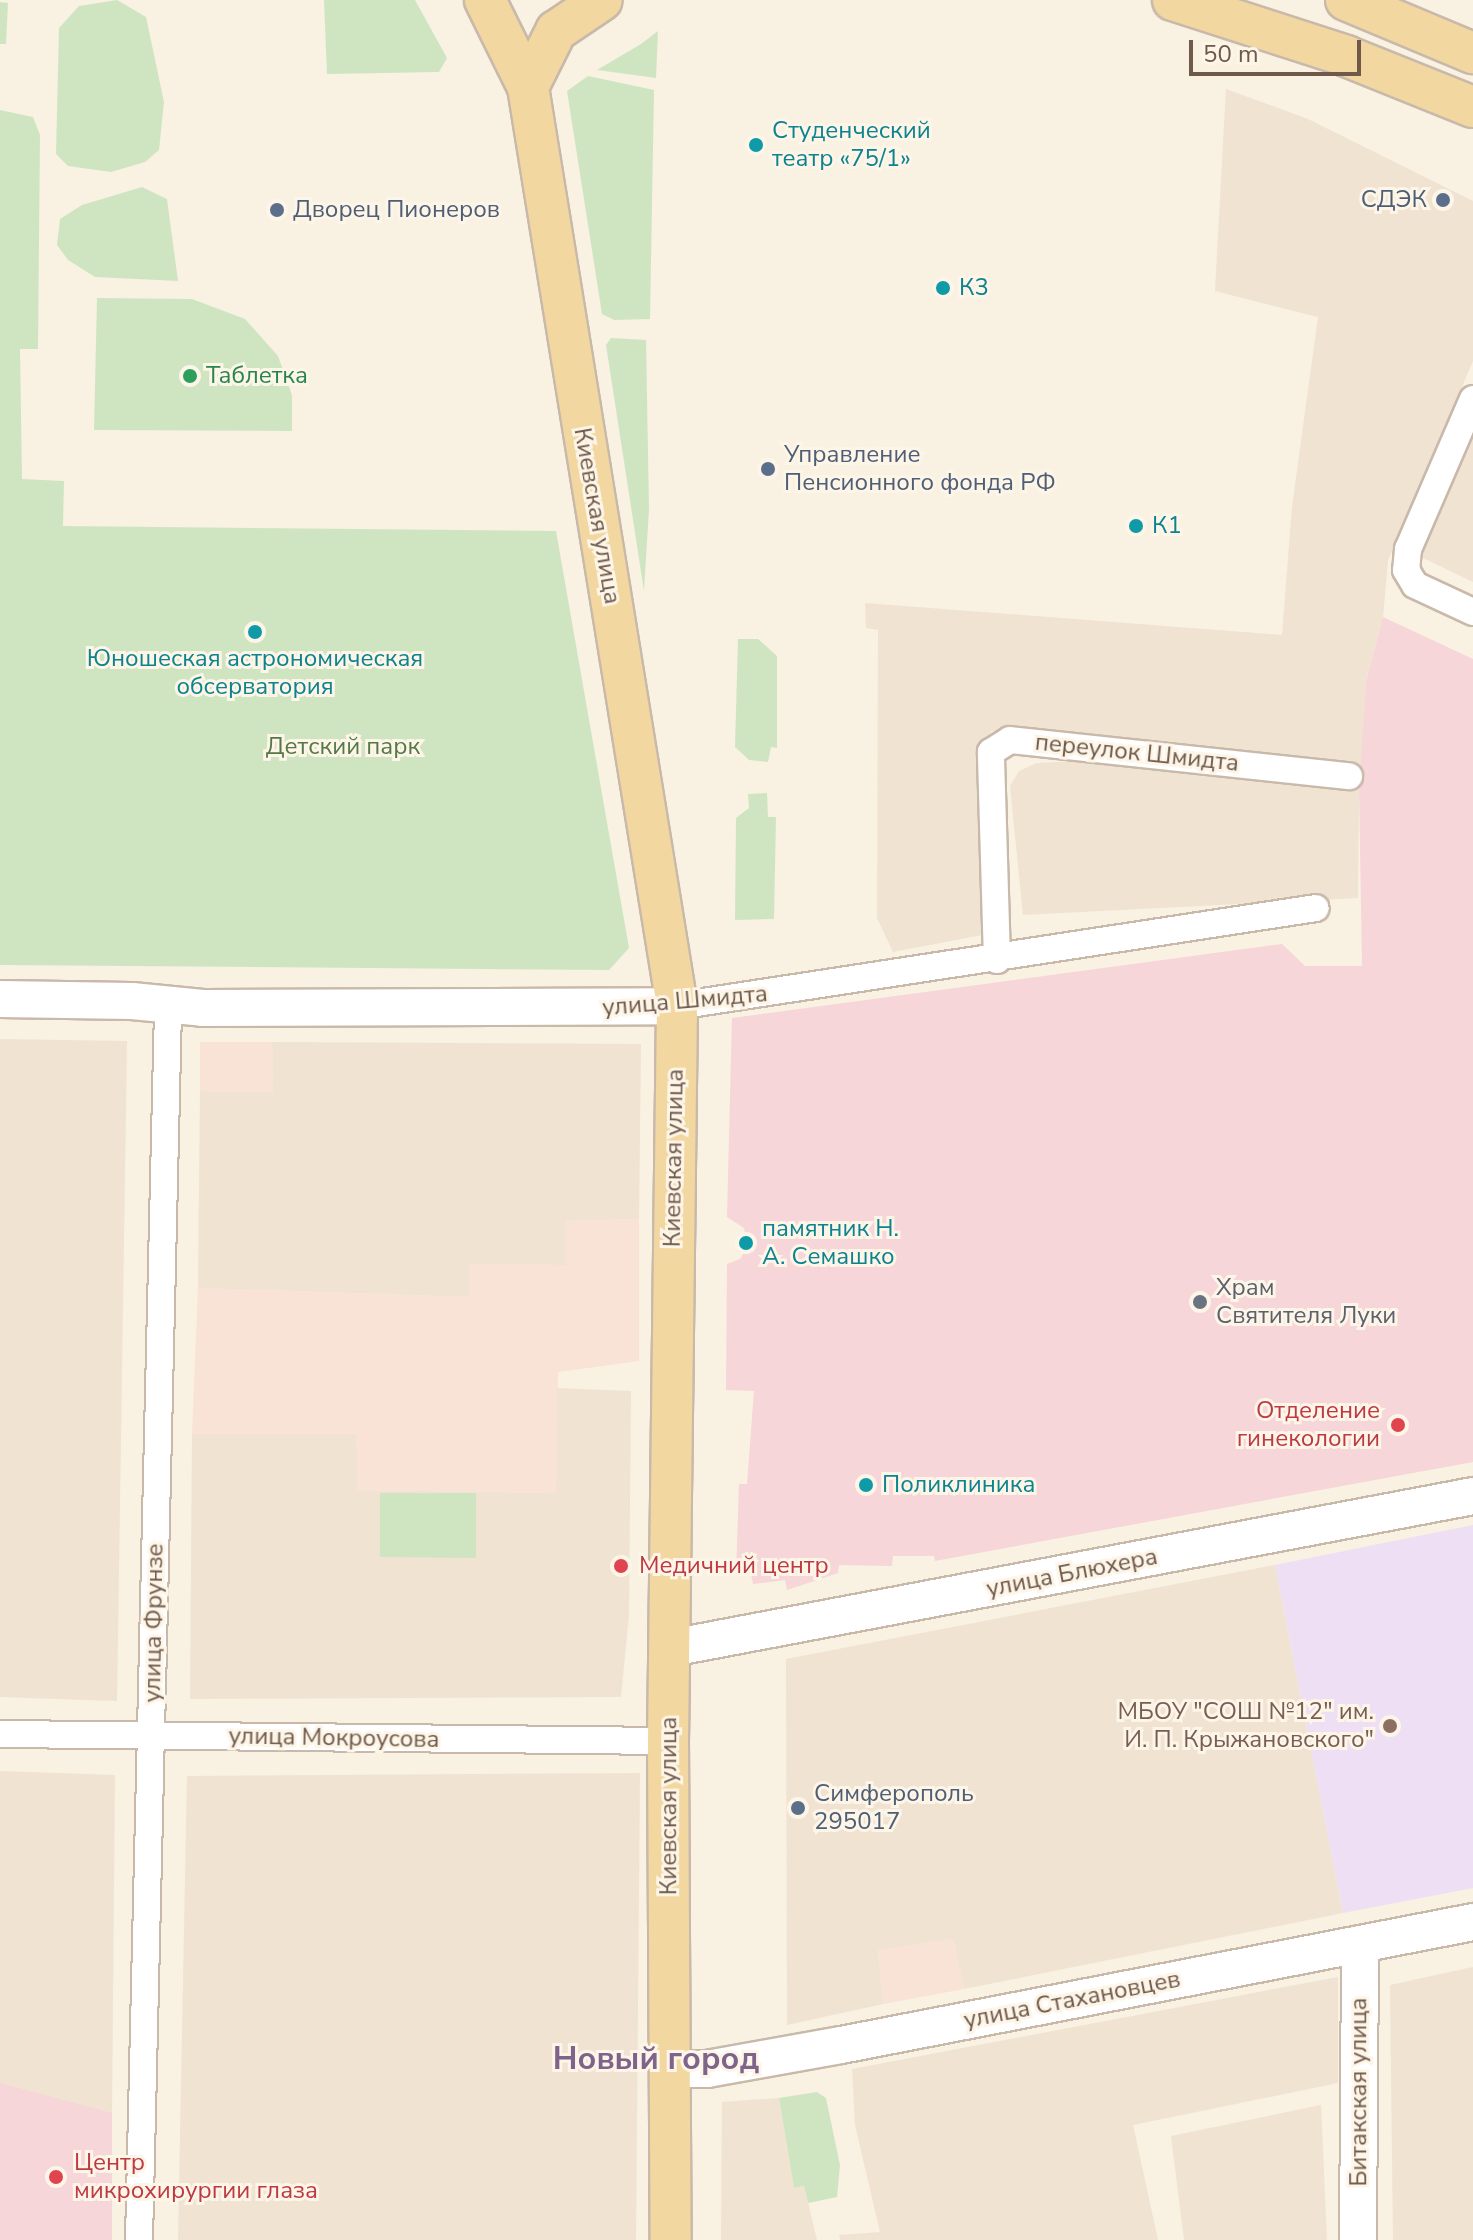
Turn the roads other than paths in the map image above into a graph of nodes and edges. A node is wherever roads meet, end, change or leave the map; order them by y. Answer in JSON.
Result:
{"nodes":[{"id":1,"x":485,"y":0,"type":"edge"},
{"id":2,"x":602,"y":0,"type":"edge"},
{"id":3,"x":1173,"y":0,"type":"edge"},
{"id":4,"x":1346,"y":0,"type":"edge"},
{"id":5,"x":1473,"y":53,"type":"edge"},
{"id":6,"x":528,"y":87,"type":"junction"},
{"id":7,"x":1473,"y":107,"type":"edge"},
{"id":8,"x":1473,"y":399,"type":"edge"},
{"id":9,"x":1473,"y":612,"type":"edge"},
{"id":10,"x":1349,"y":776,"type":"dead end"},
{"id":11,"x":1316,"y":908,"type":"dead end"},
{"id":12,"x":997,"y":960,"type":"junction"},
{"id":13,"x":0,"y":999,"type":"edge"},
{"id":14,"x":168,"y":1005,"type":"junction"},
{"id":15,"x":677,"y":1006,"type":"junction"},
{"id":16,"x":1473,"y":1496,"type":"edge"},
{"id":17,"x":671,"y":1648,"type":"junction"},
{"id":18,"x":0,"y":1734,"type":"edge"},
{"id":19,"x":152,"y":1736,"type":"junction"},
{"id":20,"x":668,"y":1741,"type":"junction"},
{"id":21,"x":1473,"y":1922,"type":"edge"},
{"id":22,"x":1360,"y":1944,"type":"junction"},
{"id":23,"x":671,"y":2069,"type":"junction"},
{"id":24,"x":139,"y":2240,"type":"edge"},
{"id":25,"x":671,"y":2240,"type":"edge"},
{"id":26,"x":1358,"y":2240,"type":"edge"}],
"edges":[{"from":1,"to":6,"type":"main road","name":"Киевская улица"},
{"from":2,"to":6,"type":"main road"},
{"from":3,"to":7,"type":"main road"},
{"from":4,"to":5,"type":"main road"},
{"from":6,"to":15,"type":"main road","name":"Киевская улица"},
{"from":8,"to":9,"type":"street"},
{"from":10,"to":12,"type":"street","name":"переулок Шмидта"},
{"from":11,"to":12,"type":"street","name":"улица Шмидта"},
{"from":12,"to":15,"type":"street","name":"улица Шмидта"},
{"from":13,"to":14,"type":"street","name":"улица Шмидта"},
{"from":14,"to":15,"type":"street","name":"улица Шмидта"},
{"from":14,"to":19,"type":"street","name":"улица Фрунзе"},
{"from":15,"to":17,"type":"main road","name":"Киевская улица"},
{"from":16,"to":17,"type":"street","name":"улица Блюхера"},
{"from":17,"to":20,"type":"main road","name":"Киевская улица"},
{"from":18,"to":19,"type":"street","name":"улица Мокроусова"},
{"from":19,"to":20,"type":"street","name":"улица Мокроусова"},
{"from":19,"to":24,"type":"street","name":"улица Фрунзе"},
{"from":20,"to":23,"type":"main road","name":"Киевская улица"},
{"from":21,"to":22,"type":"street","name":"улица Стахановцев"},
{"from":22,"to":23,"type":"street","name":"улица Стахановцев"},
{"from":22,"to":26,"type":"street","name":"Битакская улица"},
{"from":23,"to":25,"type":"main road","name":"Киевская улица"}]}
